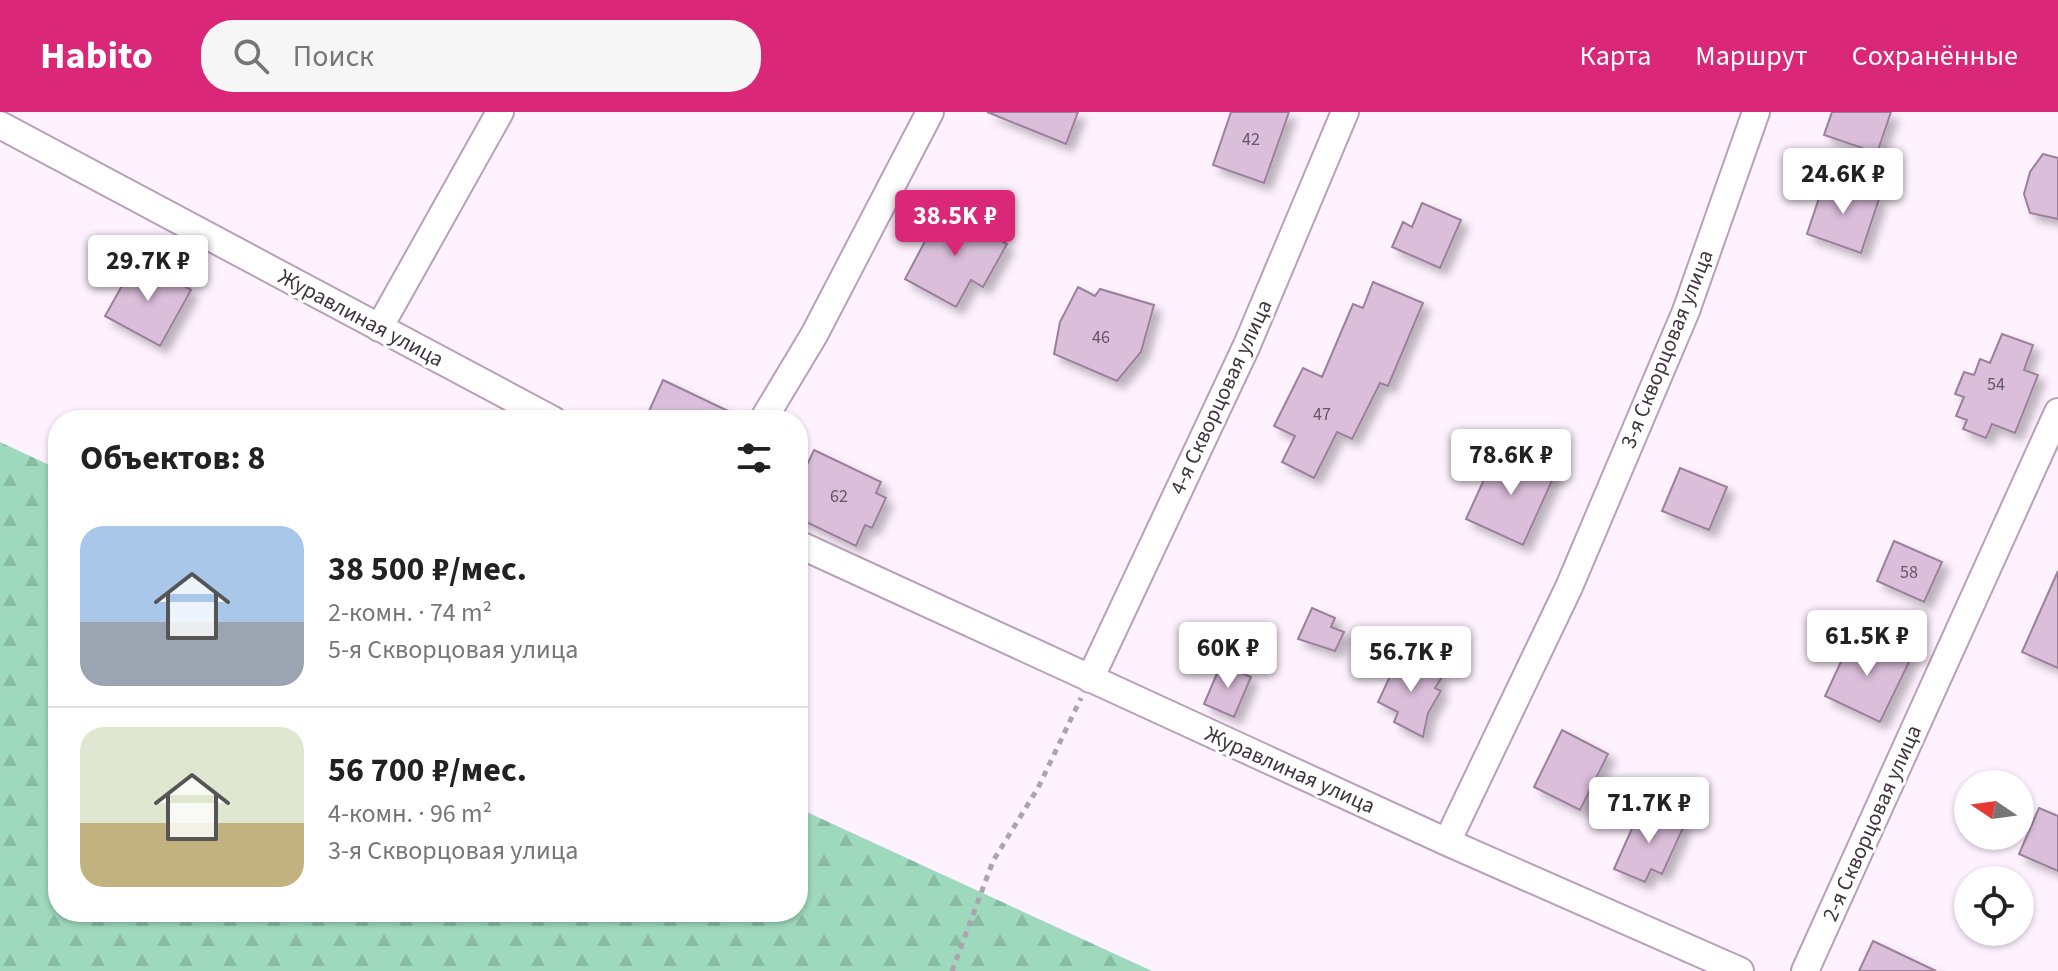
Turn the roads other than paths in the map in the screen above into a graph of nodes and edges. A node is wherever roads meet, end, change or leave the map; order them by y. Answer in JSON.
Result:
{"nodes":[{"id":1,"x":500,"y":112,"type":"edge"},
{"id":2,"x":930,"y":112,"type":"edge"},
{"id":3,"x":1345,"y":112,"type":"edge"},
{"id":4,"x":1756,"y":112,"type":"edge"},
{"id":5,"x":0,"y":125,"type":"edge"},
{"id":6,"x":379,"y":328,"type":"junction"},
{"id":7,"x":534,"y":410,"type":"edge"},
{"id":8,"x":769,"y":410,"type":"edge"},
{"id":9,"x":2058,"y":412,"type":"edge"},
{"id":10,"x":808,"y":549,"type":"edge"},
{"id":11,"x":1090,"y":679,"type":"junction"},
{"id":12,"x":1447,"y":842,"type":"junction"},
{"id":13,"x":1740,"y":971,"type":"edge"},
{"id":14,"x":1805,"y":971,"type":"edge"}],
"edges":[{"from":1,"to":6,"type":"street"},
{"from":2,"to":8,"type":"street"},
{"from":3,"to":11,"type":"street","name":"4-я Скворцовая улица"},
{"from":4,"to":12,"type":"street","name":"3-я Скворцовая улица"},
{"from":5,"to":6,"type":"street","name":"Журавлиная улица"},
{"from":6,"to":7,"type":"street","name":"Журавлиная улица"},
{"from":9,"to":14,"type":"street","name":"2-я Скворцовая улица"},
{"from":10,"to":11,"type":"street","name":"Журавлиная улица"},
{"from":11,"to":12,"type":"street","name":"Журавлиная улица"},
{"from":12,"to":13,"type":"street","name":"Журавлиная улица"}]}
